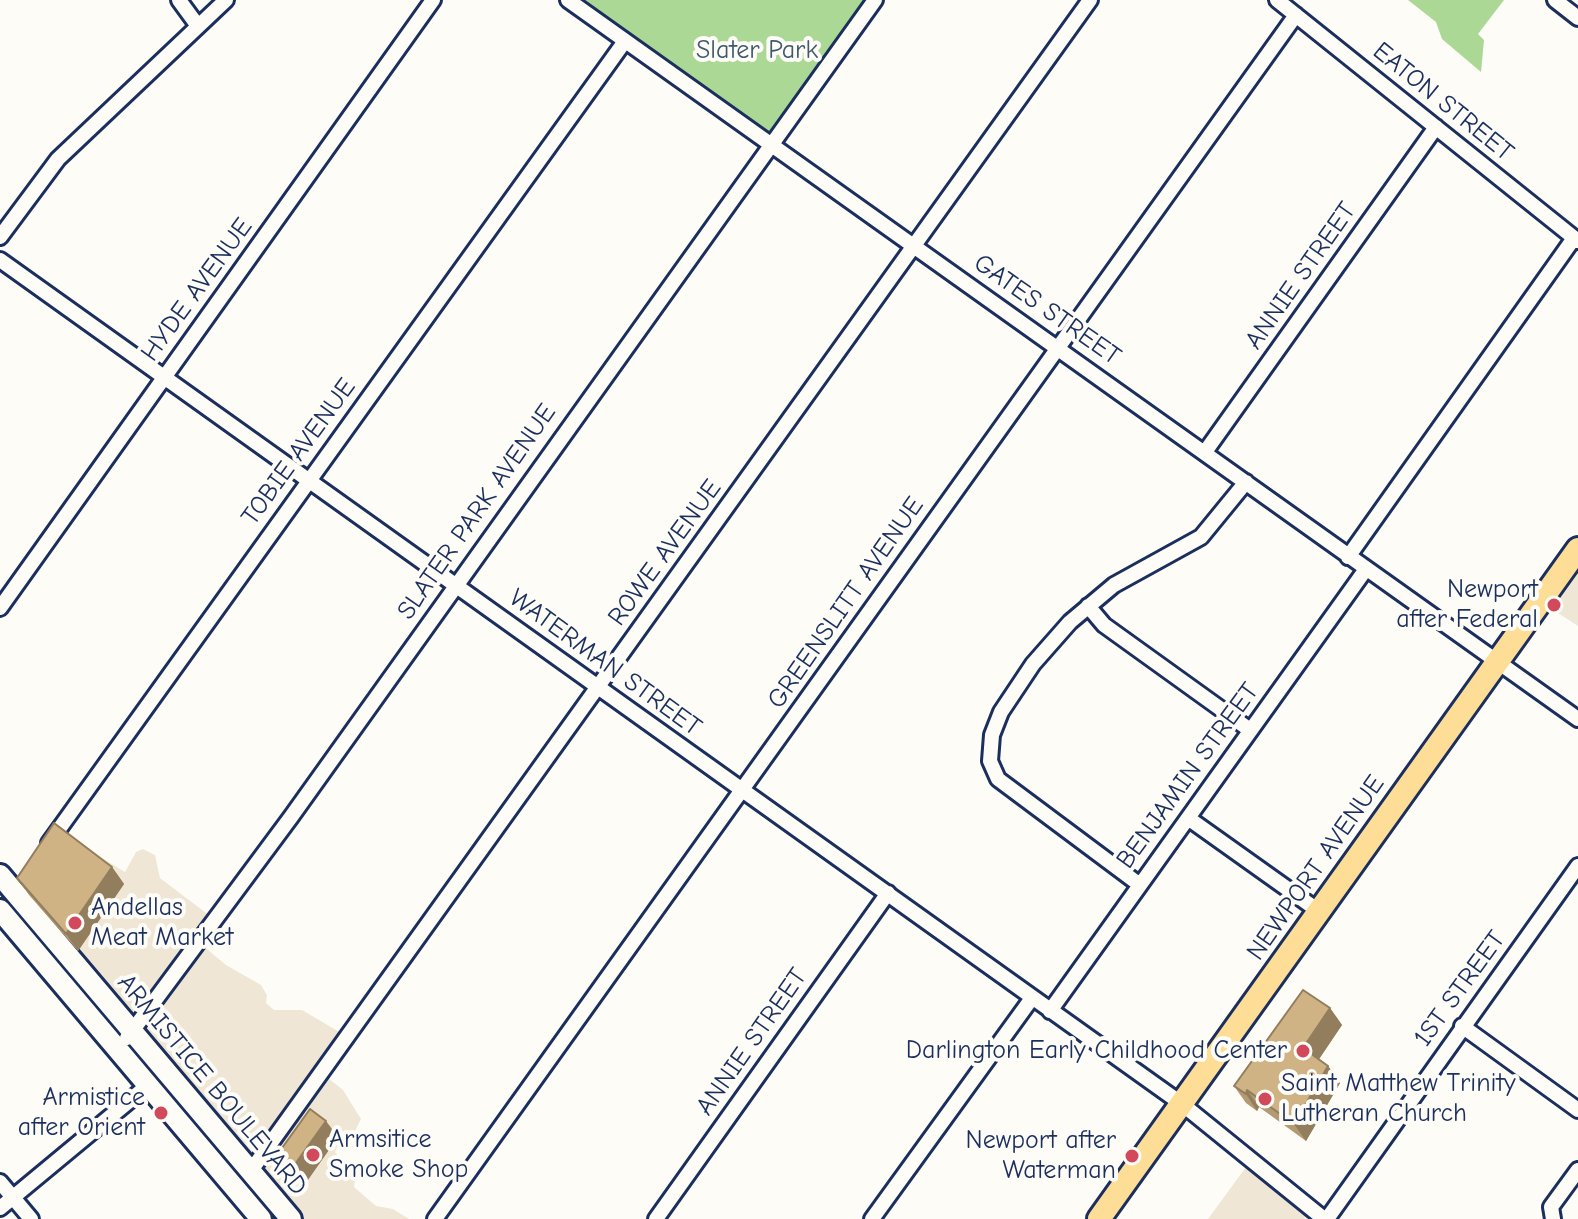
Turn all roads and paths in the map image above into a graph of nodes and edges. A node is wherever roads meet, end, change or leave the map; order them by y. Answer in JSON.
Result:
{"nodes":[{"id":1,"x":179,"y":0,"type":"edge"},
{"id":2,"x":226,"y":0,"type":"edge"},
{"id":3,"x":433,"y":0,"type":"edge"},
{"id":4,"x":568,"y":0,"type":"edge"},
{"id":5,"x":875,"y":0,"type":"edge"},
{"id":6,"x":1090,"y":0,"type":"edge"},
{"id":7,"x":1277,"y":0,"type":"edge"},
{"id":8,"x":1555,"y":0,"type":"edge"},
{"id":9,"x":1296,"y":15,"type":"junction"},
{"id":10,"x":1578,"y":18,"type":"edge"},
{"id":11,"x":198,"y":26,"type":"junction"},
{"id":12,"x":625,"y":41,"type":"junction"},
{"id":13,"x":1436,"y":127,"type":"junction"},
{"id":14,"x":772,"y":144,"type":"junction"},
{"id":15,"x":0,"y":237,"type":"edge"},
{"id":16,"x":1576,"y":240,"type":"edge"},
{"id":17,"x":914,"y":246,"type":"junction"},
{"id":18,"x":0,"y":260,"type":"edge"},
{"id":19,"x":1060,"y":347,"type":"junction"},
{"id":20,"x":164,"y":377,"type":"junction"},
{"id":21,"x":1205,"y":452,"type":"junction"},
{"id":22,"x":309,"y":480,"type":"junction"},
{"id":23,"x":1246,"y":482,"type":"junction"},
{"id":24,"x":1578,"y":549,"type":"edge"},
{"id":25,"x":1348,"y":557,"type":"junction"},
{"id":26,"x":1366,"y":569,"type":"junction"},
{"id":27,"x":456,"y":584,"type":"junction"},
{"id":28,"x":1088,"y":606,"type":"junction"},
{"id":29,"x":0,"y":608,"type":"edge"},
{"id":30,"x":1498,"y":661,"type":"junction"},
{"id":31,"x":597,"y":688,"type":"junction"},
{"id":32,"x":1578,"y":719,"type":"edge"},
{"id":33,"x":1250,"y":730,"type":"junction"},
{"id":34,"x":742,"y":790,"type":"junction"},
{"id":35,"x":1188,"y":818,"type":"junction"},
{"id":36,"x":36,"y":862,"type":"edge"},
{"id":37,"x":1578,"y":866,"type":"edge"},
{"id":38,"x":0,"y":875,"type":"edge"},
{"id":39,"x":1140,"y":885,"type":"junction"},
{"id":40,"x":888,"y":893,"type":"junction"},
{"id":41,"x":0,"y":910,"type":"edge"},
{"id":42,"x":1320,"y":912,"type":"junction"},
{"id":43,"x":1032,"y":998,"type":"junction"},
{"id":44,"x":1050,"y":1011,"type":"junction"},
{"id":45,"x":1462,"y":1026,"type":"junction"},
{"id":46,"x":133,"y":1033,"type":"junction"},
{"id":47,"x":115,"y":1049,"type":"junction"},
{"id":48,"x":146,"y":1087,"type":"junction"},
{"id":49,"x":1182,"y":1104,"type":"junction"},
{"id":50,"x":1578,"y":1110,"type":"edge"},
{"id":51,"x":1578,"y":1170,"type":"edge"},
{"id":52,"x":250,"y":1172,"type":"junction"},
{"id":53,"x":0,"y":1182,"type":"edge"},
{"id":54,"x":13,"y":1198,"type":"junction"},
{"id":55,"x":0,"y":1208,"type":"edge"},
{"id":56,"x":1551,"y":1217,"type":"edge"},
{"id":57,"x":31,"y":1219,"type":"edge"},
{"id":58,"x":261,"y":1219,"type":"edge"},
{"id":59,"x":291,"y":1219,"type":"edge"},
{"id":60,"x":435,"y":1219,"type":"edge"},
{"id":61,"x":656,"y":1219,"type":"edge"},
{"id":62,"x":872,"y":1219,"type":"edge"},
{"id":63,"x":1099,"y":1219,"type":"edge"},
{"id":64,"x":1326,"y":1219,"type":"edge"}],
"edges":[{"from":1,"to":11,"type":"street"},
{"from":2,"to":11,"type":"street"},
{"from":3,"to":20,"type":"street","name":"HYDE AVENUE"},
{"from":4,"to":12,"type":"street","name":"GATES STREET"},
{"from":5,"to":14,"type":"street","name":"SLATER PARK AVENUE"},
{"from":6,"to":17,"type":"street","name":"ROWE AVENUE"},
{"from":7,"to":9,"type":"street","name":"EATON STREET"},
{"from":8,"to":10,"type":"street"},
{"from":9,"to":13,"type":"street","name":"EATON STREET"},
{"from":9,"to":19,"type":"street","name":"GREENSLITT AVENUE"},
{"from":11,"to":15,"type":"street"},
{"from":12,"to":14,"type":"street","name":"GATES STREET"},
{"from":12,"to":22,"type":"street","name":"TOBIE AVENUE"},
{"from":13,"to":16,"type":"street","name":"EATON STREET"},
{"from":13,"to":21,"type":"street","name":"ANNIE STREET"},
{"from":14,"to":17,"type":"street","name":"GATES STREET"},
{"from":14,"to":27,"type":"street","name":"SLATER PARK AVENUE"},
{"from":16,"to":25,"type":"street"},
{"from":17,"to":19,"type":"street","name":"GATES STREET"},
{"from":17,"to":31,"type":"street","name":"ROWE AVENUE"},
{"from":18,"to":20,"type":"street","name":"WATERMAN STREET"},
{"from":19,"to":21,"type":"street","name":"GATES STREET"},
{"from":19,"to":34,"type":"street","name":"GREENSLITT AVENUE"},
{"from":20,"to":22,"type":"street","name":"WATERMAN STREET"},
{"from":20,"to":29,"type":"street","name":"HYDE AVENUE"},
{"from":21,"to":23,"type":"street","name":"GATES STREET"},
{"from":22,"to":27,"type":"street","name":"WATERMAN STREET"},
{"from":22,"to":36,"type":"street","name":"TOBIE AVENUE"},
{"from":23,"to":25,"type":"street","name":"GATES STREET"},
{"from":23,"to":28,"type":"street"},
{"from":24,"to":30,"type":"main road","name":"NEWPORT AVENUE"},
{"from":25,"to":26,"type":"street","name":"GATES STREET"},
{"from":26,"to":30,"type":"street","name":"GATES STREET"},
{"from":26,"to":33,"type":"street","name":"BENJAMIN STREET"},
{"from":27,"to":31,"type":"street","name":"WATERMAN STREET"},
{"from":27,"to":46,"type":"street","name":"SLATER PARK AVENUE"},
{"from":28,"to":33,"type":"street"},
{"from":28,"to":39,"type":"street"},
{"from":30,"to":32,"type":"street","name":"GATES STREET"},
{"from":30,"to":42,"type":"main road","name":"NEWPORT AVENUE"},
{"from":31,"to":34,"type":"street","name":"WATERMAN STREET"},
{"from":31,"to":52,"type":"street","name":"ROWE AVENUE"},
{"from":33,"to":35,"type":"street","name":"BENJAMIN STREET"},
{"from":34,"to":40,"type":"street","name":"WATERMAN STREET"},
{"from":34,"to":60,"type":"street","name":"GREENSLITT AVENUE"},
{"from":35,"to":39,"type":"street","name":"BENJAMIN STREET"},
{"from":35,"to":42,"type":"street"},
{"from":37,"to":45,"type":"street","name":"1ST STREET"},
{"from":38,"to":46,"type":"main road","name":"ARMISTICE BOULEVARD"},
{"from":39,"to":44,"type":"street","name":"BENJAMIN STREET"},
{"from":40,"to":43,"type":"street","name":"WATERMAN STREET"},
{"from":40,"to":61,"type":"street","name":"ANNIE STREET"},
{"from":41,"to":47,"type":"main road","name":"ARMISTICE BOULEVARD"},
{"from":42,"to":49,"type":"main road","name":"NEWPORT AVENUE"},
{"from":43,"to":44,"type":"street","name":"WATERMAN STREET"},
{"from":43,"to":62,"type":"street"},
{"from":44,"to":49,"type":"street","name":"WATERMAN STREET"},
{"from":45,"to":50,"type":"street"},
{"from":45,"to":64,"type":"street","name":"1ST STREET"},
{"from":46,"to":47,"type":"street","name":"SLATER PARK AVENUE"},
{"from":46,"to":52,"type":"main road","name":"ARMISTICE BOULEVARD"},
{"from":47,"to":48,"type":"main road","name":"ARMISTICE BOULEVARD"},
{"from":48,"to":54,"type":"street"},
{"from":48,"to":58,"type":"main road","name":"ARMISTICE BOULEVARD"},
{"from":49,"to":63,"type":"main road","name":"NEWPORT AVENUE"},
{"from":49,"to":64,"type":"street","name":"WATERMAN STREET"},
{"from":51,"to":56,"type":"street"},
{"from":52,"to":59,"type":"main road","name":"ARMISTICE BOULEVARD"},
{"from":53,"to":54,"type":"street"},
{"from":54,"to":55,"type":"street"},
{"from":54,"to":57,"type":"street"}]}
